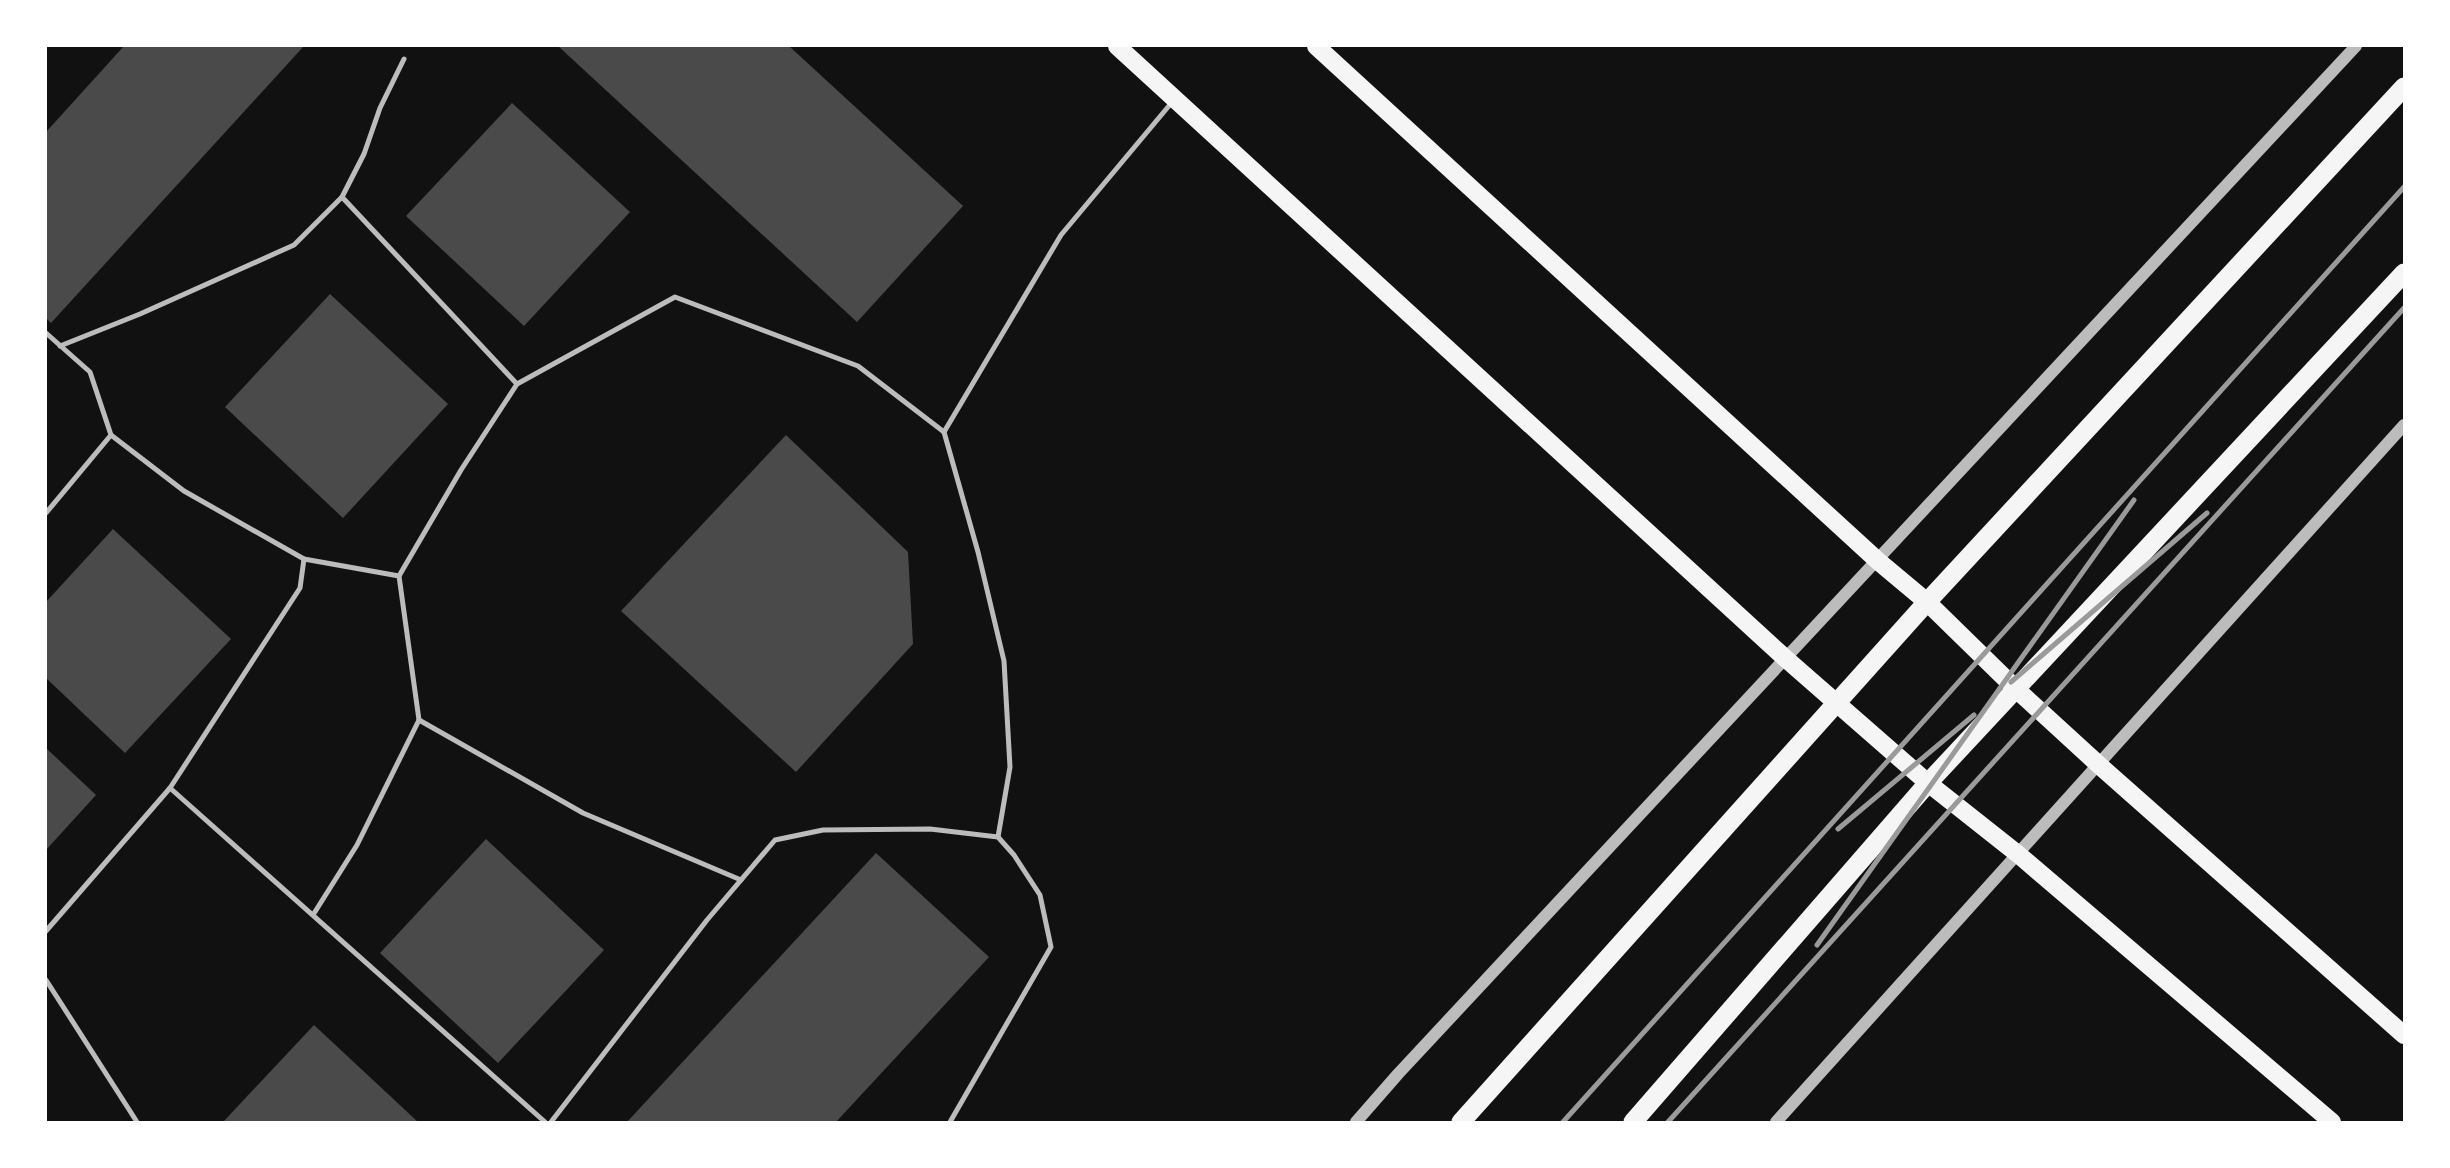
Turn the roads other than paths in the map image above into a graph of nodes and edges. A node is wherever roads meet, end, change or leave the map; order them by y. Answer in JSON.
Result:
{"nodes":[{"id":1,"x":1117,"y":46,"type":"edge"},
{"id":2,"x":1316,"y":46,"type":"edge"},
{"id":3,"x":2356,"y":46,"type":"edge"},
{"id":4,"x":404,"y":59,"type":"dead end"},
{"id":5,"x":2404,"y":88,"type":"edge"},
{"id":6,"x":1175,"y":98,"type":"junction"},
{"id":7,"x":342,"y":197,"type":"junction"},
{"id":8,"x":2404,"y":272,"type":"edge"},
{"id":9,"x":46,"y":333,"type":"edge"},
{"id":10,"x":60,"y":346,"type":"junction"},
{"id":11,"x":517,"y":384,"type":"junction"},
{"id":12,"x":2404,"y":425,"type":"edge"},
{"id":13,"x":944,"y":432,"type":"junction"},
{"id":14,"x":111,"y":435,"type":"junction"},
{"id":15,"x":46,"y":513,"type":"edge"},
{"id":16,"x":304,"y":559,"type":"junction"},
{"id":17,"x":1878,"y":561,"type":"junction"},
{"id":18,"x":399,"y":576,"type":"junction"},
{"id":19,"x":1927,"y":603,"type":"junction"},
{"id":20,"x":1786,"y":658,"type":"junction"},
{"id":21,"x":2015,"y":689,"type":"junction"},
{"id":22,"x":1838,"y":702,"type":"junction"},
{"id":23,"x":419,"y":720,"type":"junction"},
{"id":24,"x":2099,"y":765,"type":"junction"},
{"id":25,"x":1928,"y":783,"type":"junction"},
{"id":26,"x":170,"y":788,"type":"junction"},
{"id":27,"x":998,"y":837,"type":"junction"},
{"id":28,"x":2019,"y":855,"type":"junction"},
{"id":29,"x":741,"y":880,"type":"junction"},
{"id":30,"x":313,"y":915,"type":"junction"},
{"id":31,"x":46,"y":931,"type":"edge"},
{"id":32,"x":46,"y":980,"type":"edge"},
{"id":33,"x":2404,"y":1035,"type":"edge"},
{"id":34,"x":137,"y":1122,"type":"edge"},
{"id":35,"x":545,"y":1122,"type":"edge"},
{"id":36,"x":551,"y":1122,"type":"edge"},
{"id":37,"x":950,"y":1122,"type":"edge"},
{"id":38,"x":1356,"y":1122,"type":"edge"},
{"id":39,"x":1461,"y":1122,"type":"edge"},
{"id":40,"x":1633,"y":1122,"type":"edge"},
{"id":41,"x":1776,"y":1122,"type":"edge"},
{"id":42,"x":2332,"y":1122,"type":"edge"}],
"edges":[{"from":1,"to":6,"type":"main road"},
{"from":2,"to":17,"type":"main road"},
{"from":3,"to":17,"type":"street"},
{"from":4,"to":7,"type":"lane"},
{"from":5,"to":19,"type":"highway"},
{"from":6,"to":13,"type":"lane"},
{"from":6,"to":20,"type":"main road"},
{"from":7,"to":10,"type":"lane"},
{"from":7,"to":11,"type":"lane"},
{"from":8,"to":21,"type":"highway"},
{"from":9,"to":10,"type":"lane"},
{"from":10,"to":14,"type":"lane"},
{"from":11,"to":13,"type":"lane"},
{"from":11,"to":18,"type":"lane"},
{"from":12,"to":24,"type":"street"},
{"from":13,"to":27,"type":"lane"},
{"from":14,"to":15,"type":"lane"},
{"from":14,"to":16,"type":"lane"},
{"from":16,"to":18,"type":"lane"},
{"from":16,"to":26,"type":"lane"},
{"from":17,"to":19,"type":"main road"},
{"from":17,"to":20,"type":"street"},
{"from":18,"to":23,"type":"lane"},
{"from":19,"to":21,"type":"main road"},
{"from":19,"to":22,"type":"highway"},
{"from":20,"to":22,"type":"main road"},
{"from":20,"to":38,"type":"street"},
{"from":21,"to":24,"type":"main road"},
{"from":21,"to":25,"type":"highway"},
{"from":22,"to":25,"type":"main road"},
{"from":22,"to":39,"type":"highway"},
{"from":23,"to":29,"type":"lane"},
{"from":23,"to":30,"type":"lane"},
{"from":24,"to":28,"type":"street"},
{"from":24,"to":33,"type":"main road"},
{"from":25,"to":28,"type":"main road"},
{"from":25,"to":40,"type":"highway"},
{"from":26,"to":30,"type":"lane"},
{"from":26,"to":31,"type":"lane"},
{"from":27,"to":29,"type":"lane"},
{"from":27,"to":37,"type":"lane"},
{"from":28,"to":41,"type":"street"},
{"from":28,"to":42,"type":"main road"},
{"from":29,"to":36,"type":"lane"},
{"from":30,"to":35,"type":"lane"},
{"from":32,"to":34,"type":"lane"}]}
